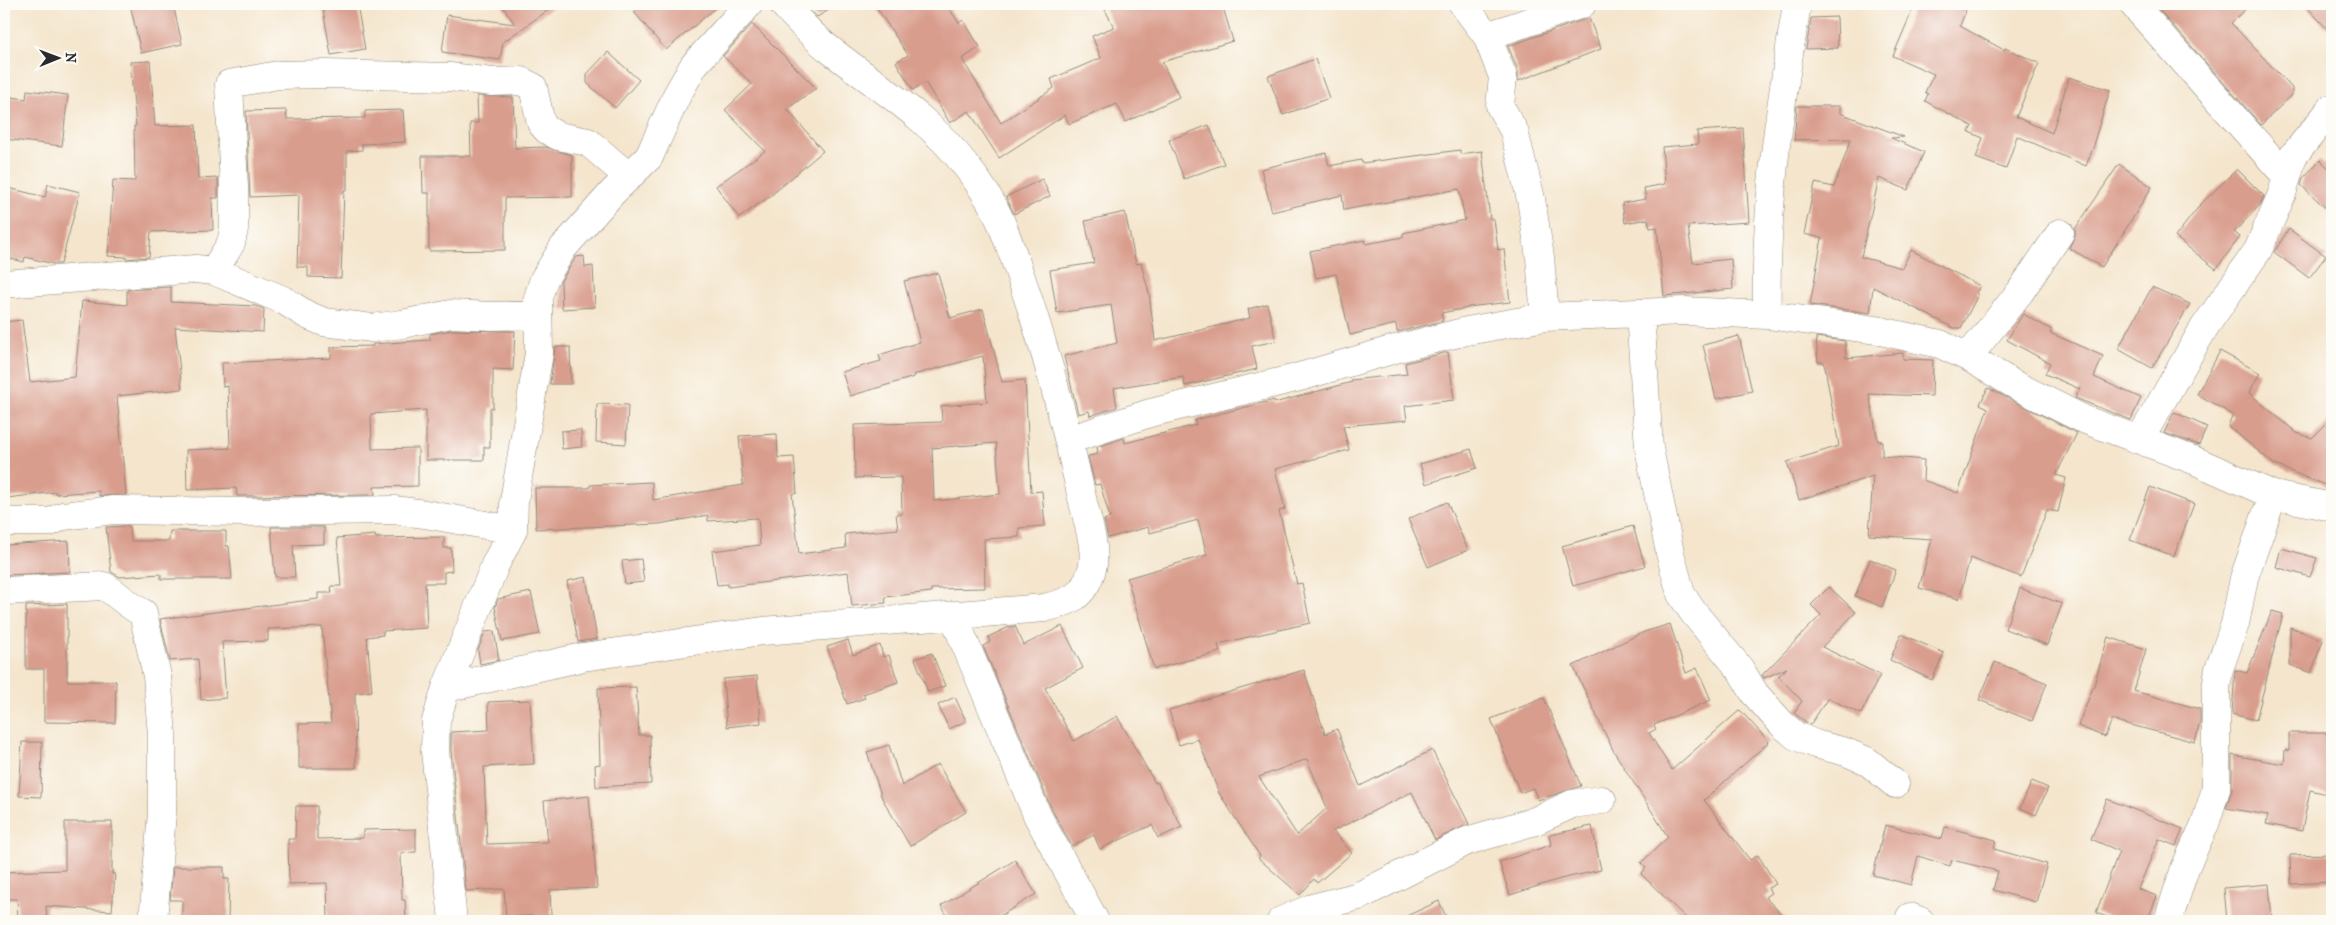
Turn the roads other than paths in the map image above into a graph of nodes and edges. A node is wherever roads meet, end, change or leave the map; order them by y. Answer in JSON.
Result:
{"nodes":[{"id":1,"x":749,"y":4,"type":"edge"},
{"id":2,"x":783,"y":4,"type":"edge"},
{"id":3,"x":1463,"y":4,"type":"edge"},
{"id":4,"x":1582,"y":4,"type":"edge"},
{"id":5,"x":1797,"y":4,"type":"edge"},
{"id":6,"x":2133,"y":4,"type":"edge"},
{"id":7,"x":1487,"y":36,"type":"junction"},
{"id":8,"x":2332,"y":108,"type":"edge"},
{"id":9,"x":629,"y":177,"type":"junction"},
{"id":10,"x":2287,"y":177,"type":"junction"},
{"id":11,"x":2060,"y":233,"type":"dead end"},
{"id":12,"x":214,"y":271,"type":"junction"},
{"id":13,"x":4,"y":284,"type":"edge"},
{"id":14,"x":1640,"y":313,"type":"junction"},
{"id":15,"x":537,"y":315,"type":"junction"},
{"id":16,"x":1767,"y":315,"type":"junction"},
{"id":17,"x":1546,"y":317,"type":"junction"},
{"id":18,"x":1968,"y":357,"type":"junction"},
{"id":19,"x":1069,"y":440,"type":"junction"},
{"id":20,"x":2140,"y":440,"type":"junction"},
{"id":21,"x":2273,"y":495,"type":"junction"},
{"id":22,"x":2332,"y":507,"type":"edge"},
{"id":23,"x":4,"y":522,"type":"edge"},
{"id":24,"x":513,"y":530,"type":"junction"},
{"id":25,"x":4,"y":591,"type":"edge"},
{"id":26,"x":953,"y":615,"type":"junction"},
{"id":27,"x":446,"y":688,"type":"junction"},
{"id":28,"x":1895,"y":784,"type":"dead end"},
{"id":29,"x":1602,"y":800,"type":"dead end"},
{"id":30,"x":2170,"y":919,"type":"edge"},
{"id":31,"x":153,"y":921,"type":"edge"},
{"id":32,"x":453,"y":921,"type":"edge"},
{"id":33,"x":1095,"y":921,"type":"edge"},
{"id":34,"x":1282,"y":921,"type":"edge"}],
"edges":[{"from":1,"to":9,"type":"street"},
{"from":2,"to":19,"type":"street"},
{"from":3,"to":7,"type":"street"},
{"from":4,"to":7,"type":"street"},
{"from":5,"to":16,"type":"street"},
{"from":6,"to":10,"type":"street"},
{"from":7,"to":17,"type":"street"},
{"from":8,"to":10,"type":"street"},
{"from":9,"to":12,"type":"street"},
{"from":9,"to":15,"type":"street"},
{"from":10,"to":20,"type":"street"},
{"from":11,"to":18,"type":"street"},
{"from":12,"to":13,"type":"street"},
{"from":12,"to":15,"type":"street"},
{"from":14,"to":16,"type":"street"},
{"from":14,"to":17,"type":"street"},
{"from":14,"to":28,"type":"street"},
{"from":15,"to":24,"type":"street"},
{"from":16,"to":18,"type":"street"},
{"from":17,"to":19,"type":"street"},
{"from":18,"to":20,"type":"street"},
{"from":19,"to":26,"type":"street"},
{"from":20,"to":21,"type":"street"},
{"from":21,"to":22,"type":"street"},
{"from":21,"to":30,"type":"street"},
{"from":23,"to":24,"type":"street"},
{"from":24,"to":27,"type":"street"},
{"from":25,"to":31,"type":"street"},
{"from":26,"to":27,"type":"street"},
{"from":26,"to":33,"type":"street"},
{"from":27,"to":32,"type":"street"},
{"from":29,"to":34,"type":"street"}]}
